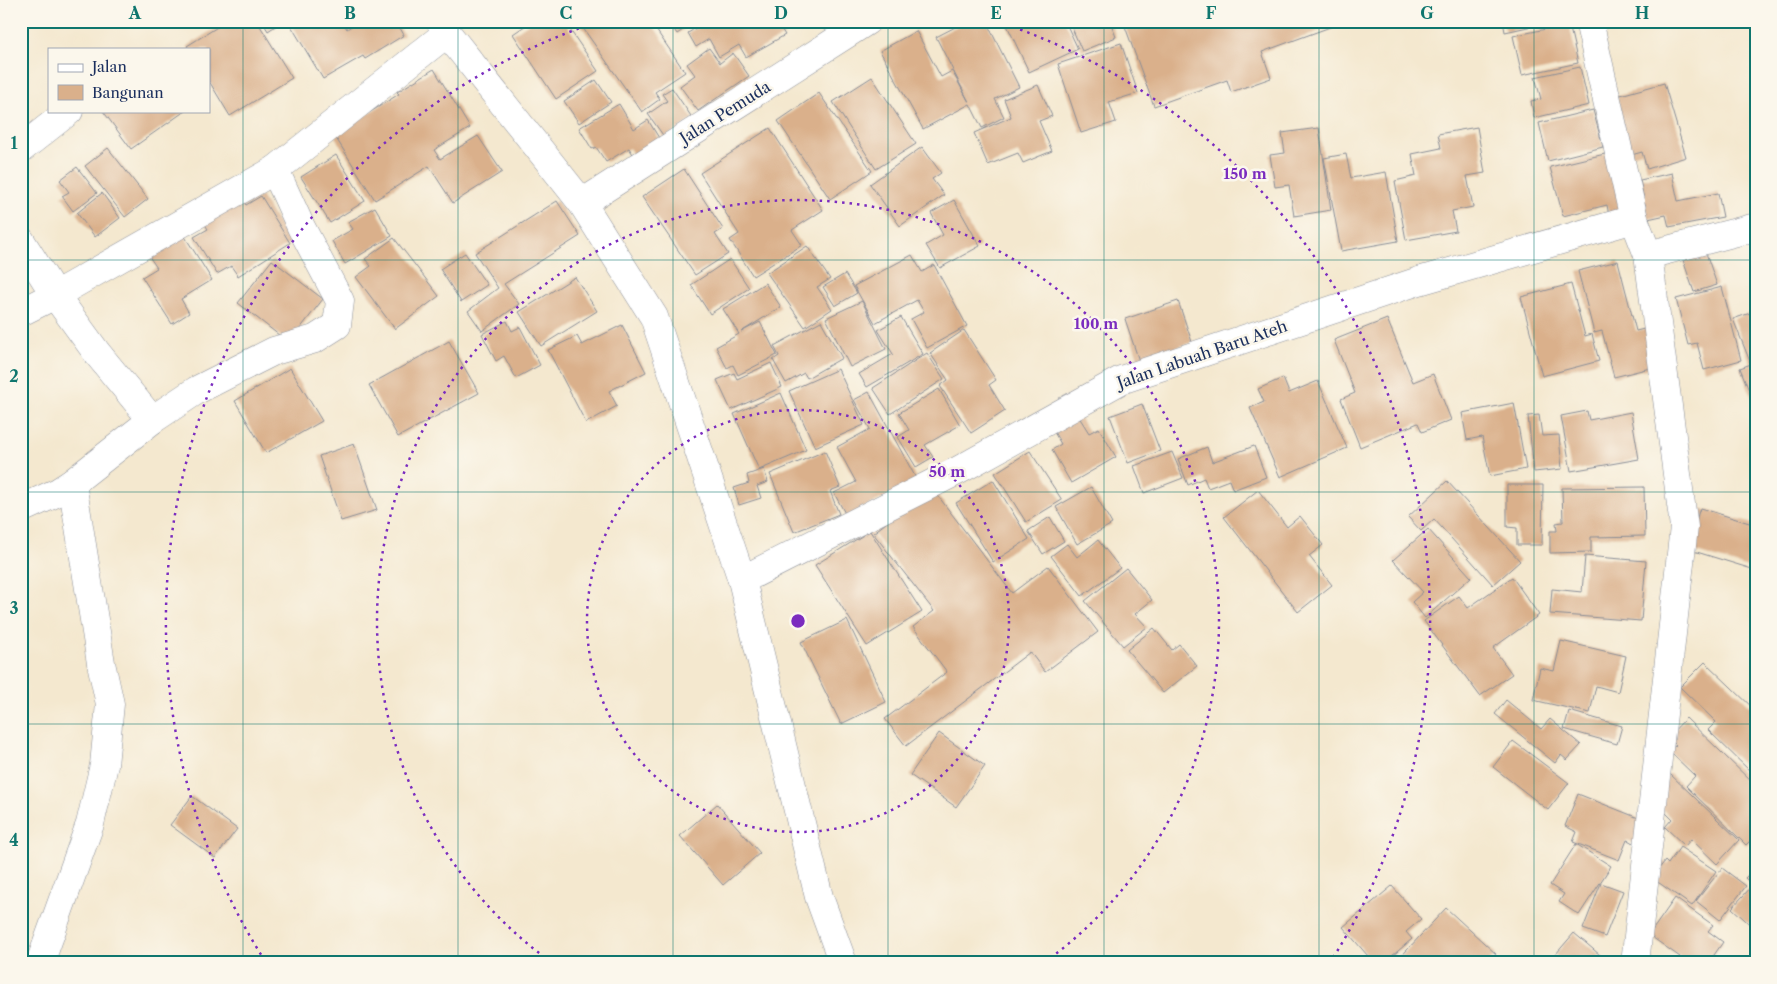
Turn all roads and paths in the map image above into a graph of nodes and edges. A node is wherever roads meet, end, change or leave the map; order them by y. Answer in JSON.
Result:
{"nodes":[{"id":1,"x":867,"y":21,"type":"edge"},
{"id":2,"x":1589,"y":21,"type":"edge"},
{"id":3,"x":443,"y":27,"type":"edge"},
{"id":4,"x":68,"y":112,"type":"edge"},
{"id":5,"x":21,"y":149,"type":"edge"},
{"id":6,"x":275,"y":170,"type":"junction"},
{"id":7,"x":582,"y":203,"type":"junction"},
{"id":8,"x":1634,"y":218,"type":"junction"},
{"id":9,"x":1756,"y":227,"type":"edge"},
{"id":10,"x":21,"y":241,"type":"edge"},
{"id":11,"x":1648,"y":255,"type":"junction"},
{"id":12,"x":55,"y":295,"type":"junction"},
{"id":13,"x":21,"y":312,"type":"edge"},
{"id":14,"x":152,"y":420,"type":"junction"},
{"id":15,"x":48,"y":496,"type":"edge"},
{"id":16,"x":742,"y":580,"type":"junction"},
{"id":17,"x":40,"y":963,"type":"edge"},
{"id":18,"x":843,"y":963,"type":"edge"},
{"id":19,"x":1635,"y":963,"type":"edge"}],
"edges":[{"from":1,"to":7,"type":"street","name":"Jalan Pemuda"},
{"from":2,"to":8,"type":"street"},
{"from":3,"to":6,"type":"street"},
{"from":3,"to":7,"type":"street"},
{"from":4,"to":5,"type":"street"},
{"from":6,"to":12,"type":"street"},
{"from":6,"to":14,"type":"street"},
{"from":7,"to":16,"type":"street"},
{"from":8,"to":11,"type":"street"},
{"from":8,"to":16,"type":"street","name":"Jalan Labuah Baru Ateh"},
{"from":9,"to":11,"type":"street"},
{"from":10,"to":12,"type":"street"},
{"from":11,"to":19,"type":"street"},
{"from":12,"to":13,"type":"street"},
{"from":12,"to":14,"type":"street"},
{"from":14,"to":15,"type":"street"},
{"from":15,"to":17,"type":"street"},
{"from":16,"to":18,"type":"street"}]}
